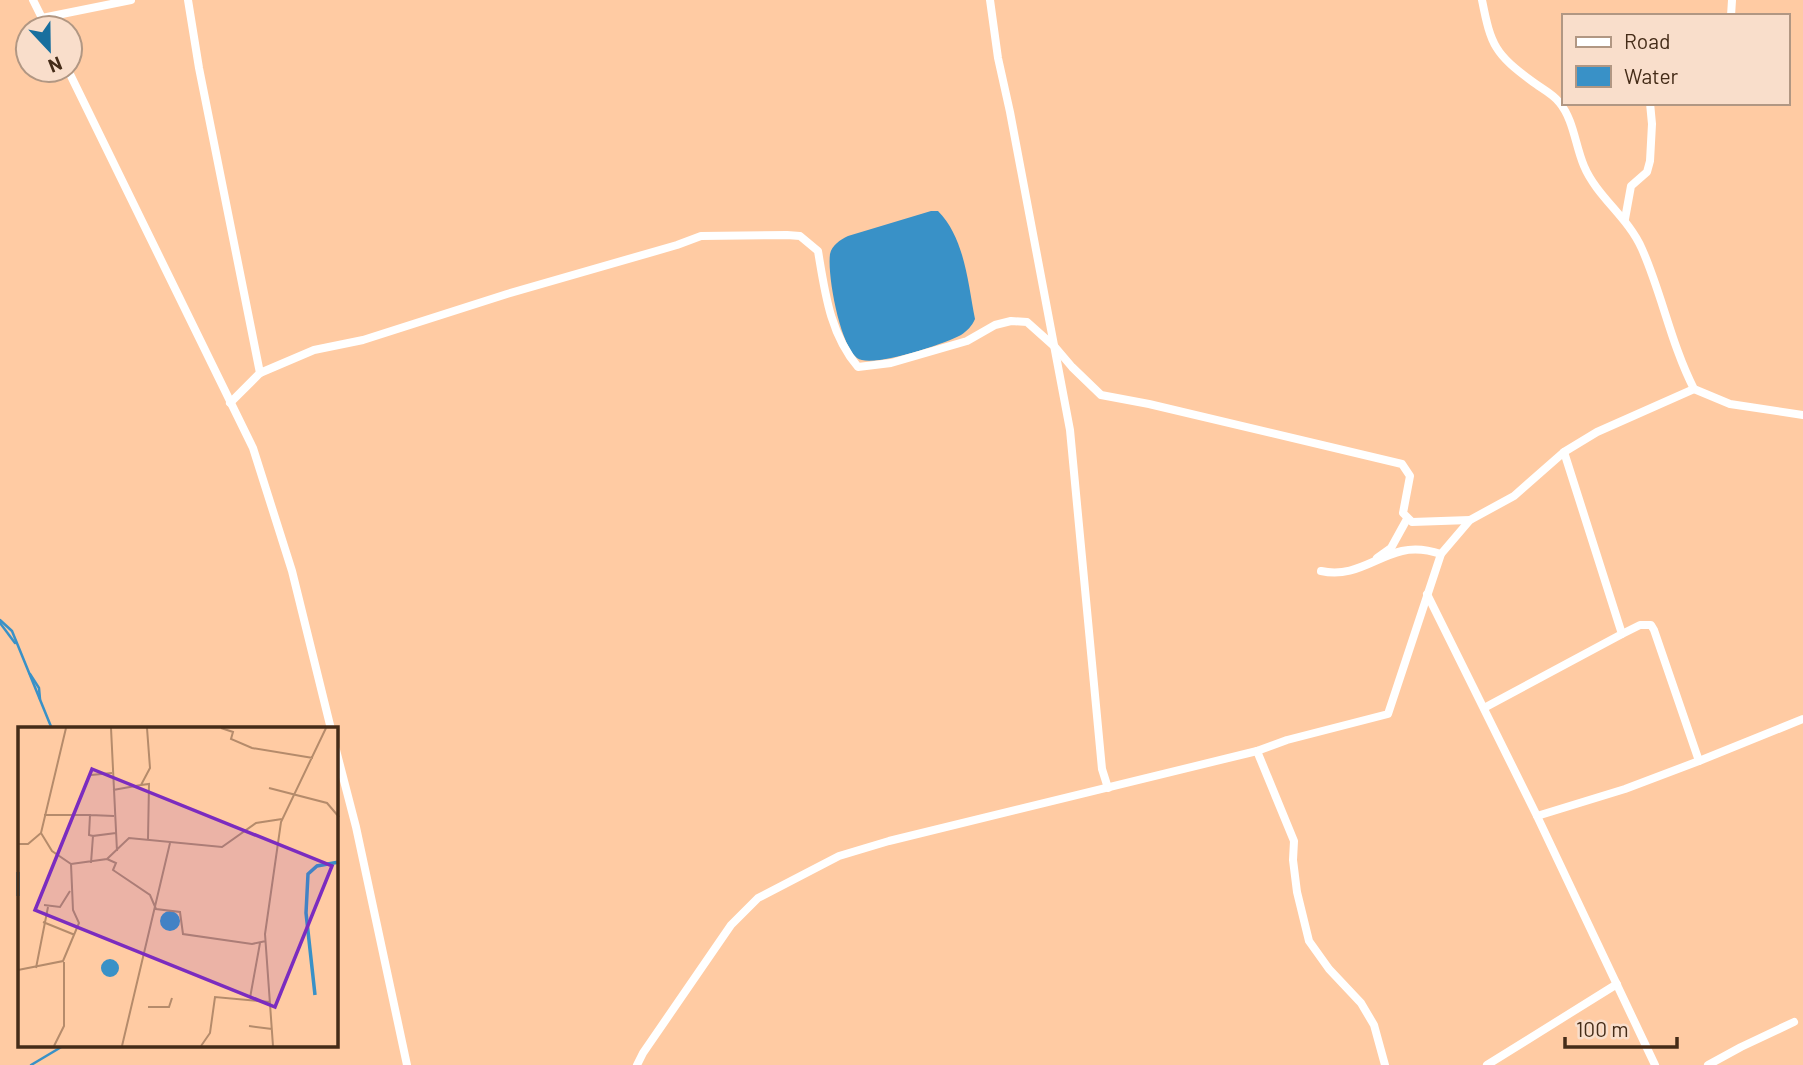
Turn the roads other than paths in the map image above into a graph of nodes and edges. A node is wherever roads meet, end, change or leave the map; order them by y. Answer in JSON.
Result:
{"nodes":[{"id":1,"x":131,"y":0,"type":"edge"},
{"id":2,"x":188,"y":0,"type":"edge"},
{"id":3,"x":990,"y":0,"type":"edge"},
{"id":4,"x":1482,"y":0,"type":"edge"},
{"id":5,"x":62,"y":14,"type":"edge"},
{"id":6,"x":75,"y":84,"type":"edge"},
{"id":7,"x":1650,"y":105,"type":"edge"},
{"id":8,"x":1625,"y":219,"type":"junction"},
{"id":9,"x":1055,"y":347,"type":"junction"},
{"id":10,"x":260,"y":373,"type":"junction"},
{"id":11,"x":1694,"y":389,"type":"junction"},
{"id":12,"x":230,"y":402,"type":"junction"},
{"id":13,"x":1803,"y":415,"type":"edge"},
{"id":14,"x":1564,"y":452,"type":"junction"},
{"id":15,"x":1407,"y":519,"type":"junction"},
{"id":16,"x":1470,"y":520,"type":"junction"},
{"id":17,"x":1441,"y":554,"type":"junction"},
{"id":18,"x":1367,"y":567,"type":"junction"},
{"id":19,"x":1321,"y":572,"type":"dead end"},
{"id":20,"x":1427,"y":594,"type":"junction"},
{"id":21,"x":1622,"y":634,"type":"junction"},
{"id":22,"x":1484,"y":708,"type":"junction"},
{"id":23,"x":1803,"y":719,"type":"edge"},
{"id":24,"x":330,"y":727,"type":"edge"},
{"id":25,"x":1257,"y":751,"type":"junction"},
{"id":26,"x":338,"y":758,"type":"edge"},
{"id":27,"x":1699,"y":761,"type":"junction"},
{"id":28,"x":1108,"y":789,"type":"junction"},
{"id":29,"x":1536,"y":816,"type":"junction"},
{"id":30,"x":1617,"y":984,"type":"junction"},
{"id":31,"x":1794,"y":1022,"type":"dead end"},
{"id":32,"x":407,"y":1065,"type":"edge"},
{"id":33,"x":637,"y":1065,"type":"edge"},
{"id":34,"x":1385,"y":1065,"type":"edge"},
{"id":35,"x":1487,"y":1065,"type":"edge"},
{"id":36,"x":1656,"y":1065,"type":"edge"},
{"id":37,"x":1708,"y":1065,"type":"edge"}],
"edges":[{"from":1,"to":5,"type":"street"},
{"from":2,"to":10,"type":"street"},
{"from":3,"to":9,"type":"street"},
{"from":4,"to":8,"type":"street"},
{"from":6,"to":12,"type":"street"},
{"from":7,"to":8,"type":"street"},
{"from":8,"to":11,"type":"street"},
{"from":9,"to":10,"type":"street"},
{"from":9,"to":15,"type":"street"},
{"from":9,"to":28,"type":"street"},
{"from":10,"to":12,"type":"street"},
{"from":11,"to":13,"type":"street"},
{"from":11,"to":14,"type":"street"},
{"from":12,"to":24,"type":"street"},
{"from":14,"to":16,"type":"street"},
{"from":14,"to":21,"type":"street"},
{"from":15,"to":16,"type":"street"},
{"from":15,"to":18,"type":"street"},
{"from":16,"to":17,"type":"street"},
{"from":17,"to":18,"type":"street"},
{"from":17,"to":20,"type":"street"},
{"from":18,"to":19,"type":"street"},
{"from":20,"to":22,"type":"street"},
{"from":20,"to":25,"type":"street"},
{"from":21,"to":22,"type":"street"},
{"from":21,"to":27,"type":"street"},
{"from":22,"to":29,"type":"street"},
{"from":23,"to":27,"type":"street"},
{"from":25,"to":28,"type":"street"},
{"from":25,"to":34,"type":"street"},
{"from":26,"to":32,"type":"street"},
{"from":27,"to":29,"type":"street"},
{"from":28,"to":33,"type":"street"},
{"from":29,"to":30,"type":"street"},
{"from":30,"to":35,"type":"street"},
{"from":30,"to":36,"type":"street"},
{"from":31,"to":37,"type":"street"}]}
